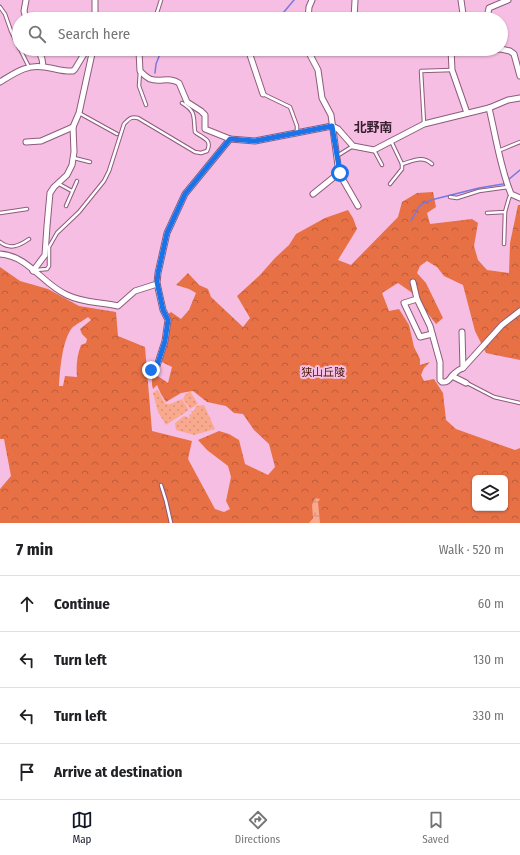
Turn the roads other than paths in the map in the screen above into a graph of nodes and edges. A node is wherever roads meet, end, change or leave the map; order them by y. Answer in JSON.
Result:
{"nodes":[{"id":1,"x":26,"y":0,"type":"edge"},
{"id":2,"x":95,"y":0,"type":"edge"},
{"id":3,"x":161,"y":0,"type":"edge"},
{"id":4,"x":312,"y":0,"type":"edge"},
{"id":5,"x":355,"y":0,"type":"edge"},
{"id":6,"x":461,"y":0,"type":"edge"},
{"id":7,"x":508,"y":0,"type":"edge"},
{"id":8,"x":0,"y":7,"type":"edge"},
{"id":9,"x":24,"y":12,"type":"edge"},
{"id":10,"x":95,"y":12,"type":"edge"},
{"id":11,"x":157,"y":12,"type":"edge"},
{"id":12,"x":309,"y":12,"type":"edge"},
{"id":13,"x":354,"y":12,"type":"edge"},
{"id":14,"x":462,"y":12,"type":"edge"},
{"id":15,"x":488,"y":12,"type":"edge"},
{"id":16,"x":12,"y":33,"type":"edge"},
{"id":17,"x":517,"y":53,"type":"edge"},
{"id":18,"x":23,"y":56,"type":"edge"},
{"id":19,"x":41,"y":56,"type":"edge"},
{"id":20,"x":83,"y":56,"type":"edge"},
{"id":21,"x":91,"y":56,"type":"edge"},
{"id":22,"x":140,"y":56,"type":"edge"},
{"id":23,"x":250,"y":56,"type":"edge"},
{"id":24,"x":311,"y":56,"type":"edge"},
{"id":25,"x":451,"y":56,"type":"edge"},
{"id":26,"x":43,"y":66,"type":"junction"},
{"id":27,"x":28,"y":67,"type":"junction"},
{"id":28,"x":452,"y":70,"type":"junction"},
{"id":29,"x":140,"y":71,"type":"junction"},
{"id":30,"x":520,"y":76,"type":"edge"},
{"id":31,"x":0,"y":82,"type":"edge"},
{"id":32,"x":263,"y":94,"type":"joint"},
{"id":33,"x":520,"y":98,"type":"edge"},
{"id":34,"x":182,"y":103,"type":"dead end"},
{"id":35,"x":146,"y":104,"type":"dead end"},
{"id":36,"x":489,"y":108,"type":"junction"},
{"id":37,"x":467,"y":112,"type":"junction"},
{"id":38,"x":79,"y":113,"type":"junction"},
{"id":39,"x":424,"y":124,"type":"junction"},
{"id":40,"x":332,"y":126,"type":"junction"},
{"id":41,"x":72,"y":127,"type":"junction"},
{"id":42,"x":297,"y":133,"type":"junction"},
{"id":43,"x":117,"y":134,"type":"dead end"},
{"id":44,"x":230,"y":139,"type":"junction"},
{"id":45,"x":391,"y":141,"type":"junction"},
{"id":46,"x":26,"y":142,"type":"dead end"},
{"id":47,"x":520,"y":142,"type":"edge"},
{"id":48,"x":353,"y":146,"type":"junction"},
{"id":49,"x":374,"y":150,"type":"junction"},
{"id":50,"x":498,"y":151,"type":"junction"},
{"id":51,"x":337,"y":156,"type":"junction"},
{"id":52,"x":74,"y":158,"type":"junction"},
{"id":53,"x":90,"y":162,"type":"dead end"},
{"id":54,"x":402,"y":164,"type":"junction"},
{"id":55,"x":432,"y":164,"type":"dead end"},
{"id":56,"x":382,"y":165,"type":"dead end"},
{"id":57,"x":340,"y":173,"type":"junction"},
{"id":58,"x":77,"y":181,"type":"dead end"},
{"id":59,"x":507,"y":183,"type":"junction"},
{"id":60,"x":58,"y":184,"type":"junction"},
{"id":61,"x":390,"y":184,"type":"dead end"},
{"id":62,"x":72,"y":191,"type":"junction"},
{"id":63,"x":313,"y":194,"type":"dead end"},
{"id":64,"x":512,"y":194,"type":"junction"},
{"id":65,"x":450,"y":197,"type":"dead end"},
{"id":66,"x":520,"y":198,"type":"edge"},
{"id":67,"x":66,"y":206,"type":"dead end"},
{"id":68,"x":358,"y":206,"type":"dead end"},
{"id":69,"x":27,"y":209,"type":"dead end"},
{"id":70,"x":505,"y":212,"type":"junction"},
{"id":71,"x":0,"y":213,"type":"edge"},
{"id":72,"x":487,"y":213,"type":"dead end"},
{"id":73,"x":28,"y":239,"type":"dead end"},
{"id":74,"x":0,"y":242,"type":"edge"},
{"id":75,"x":504,"y":244,"type":"dead end"},
{"id":76,"x":0,"y":254,"type":"edge"},
{"id":77,"x":33,"y":270,"type":"junction"},
{"id":78,"x":413,"y":282,"type":"dead end"},
{"id":79,"x":157,"y":284,"type":"junction"},
{"id":80,"x":417,"y":300,"type":"junction"},
{"id":81,"x":520,"y":311,"type":"edge"},
{"id":82,"x":462,"y":332,"type":"dead end"},
{"id":83,"x":432,"y":334,"type":"junction"},
{"id":84,"x":463,"y":368,"type":"junction"},
{"id":85,"x":151,"y":370,"type":"dead end"},
{"id":86,"x":452,"y":376,"type":"junction"},
{"id":87,"x":466,"y":383,"type":"joint"},
{"id":88,"x":520,"y":403,"type":"edge"},
{"id":89,"x":161,"y":485,"type":"dead end"},
{"id":90,"x":171,"y":523,"type":"edge"}],
"edges":[{"from":1,"to":9,"type":"street"},
{"from":2,"to":10,"type":"street"},
{"from":3,"to":11,"type":"lane"},
{"from":4,"to":12,"type":"street"},
{"from":5,"to":13,"type":"street"},
{"from":6,"to":14,"type":"street"},
{"from":7,"to":15,"type":"street"},
{"from":8,"to":16,"type":"lane"},
{"from":17,"to":30,"type":"street"},
{"from":18,"to":27,"type":"lane"},
{"from":19,"to":26,"type":"street"},
{"from":20,"to":26,"type":"street"},
{"from":21,"to":38,"type":"street"},
{"from":22,"to":29,"type":"street"},
{"from":23,"to":32,"type":"street"},
{"from":24,"to":40,"type":"street"},
{"from":25,"to":28,"type":"street"},
{"from":26,"to":27,"type":"street"},
{"from":27,"to":31,"type":"street"},
{"from":28,"to":37,"type":"street"},
{"from":28,"to":39,"type":"lane"},
{"from":29,"to":35,"type":"lane"},
{"from":29,"to":44,"type":"street"},
{"from":32,"to":42,"type":"lane"},
{"from":33,"to":36,"type":"street"},
{"from":34,"to":77,"type":"lane"},
{"from":36,"to":37,"type":"street"},
{"from":36,"to":50,"type":"street"},
{"from":37,"to":39,"type":"street"},
{"from":38,"to":41,"type":"street"},
{"from":38,"to":43,"type":"lane"},
{"from":39,"to":45,"type":"street"},
{"from":40,"to":42,"type":"street"},
{"from":40,"to":48,"type":"street"},
{"from":40,"to":51,"type":"street"},
{"from":41,"to":46,"type":"street"},
{"from":41,"to":52,"type":"street"},
{"from":42,"to":44,"type":"street"},
{"from":44,"to":79,"type":"street"},
{"from":45,"to":49,"type":"street"},
{"from":45,"to":54,"type":"lane"},
{"from":47,"to":50,"type":"lane"},
{"from":48,"to":49,"type":"street"},
{"from":48,"to":51,"type":"lane"},
{"from":49,"to":56,"type":"lane"},
{"from":50,"to":59,"type":"street"},
{"from":51,"to":57,"type":"street"},
{"from":52,"to":53,"type":"lane"},
{"from":52,"to":60,"type":"street"},
{"from":54,"to":55,"type":"lane"},
{"from":54,"to":61,"type":"lane"},
{"from":57,"to":63,"type":"street"},
{"from":57,"to":68,"type":"street"},
{"from":58,"to":62,"type":"lane"},
{"from":59,"to":64,"type":"street"},
{"from":59,"to":65,"type":"lane"},
{"from":60,"to":62,"type":"lane"},
{"from":60,"to":77,"type":"street"},
{"from":62,"to":67,"type":"lane"},
{"from":64,"to":66,"type":"street"},
{"from":64,"to":70,"type":"lane"},
{"from":69,"to":71,"type":"lane"},
{"from":70,"to":72,"type":"lane"},
{"from":70,"to":75,"type":"lane"},
{"from":73,"to":74,"type":"lane"},
{"from":76,"to":77,"type":"street"},
{"from":77,"to":79,"type":"street"},
{"from":78,"to":80,"type":"street"},
{"from":79,"to":85,"type":"street"},
{"from":80,"to":83,"type":"street"},
{"from":80,"to":83,"type":"street"},
{"from":81,"to":84,"type":"street"},
{"from":82,"to":84,"type":"street"},
{"from":83,"to":86,"type":"street"},
{"from":84,"to":86,"type":"street"},
{"from":86,"to":87,"type":"street"},
{"from":87,"to":88,"type":"lane"},
{"from":89,"to":90,"type":"lane"}]}
